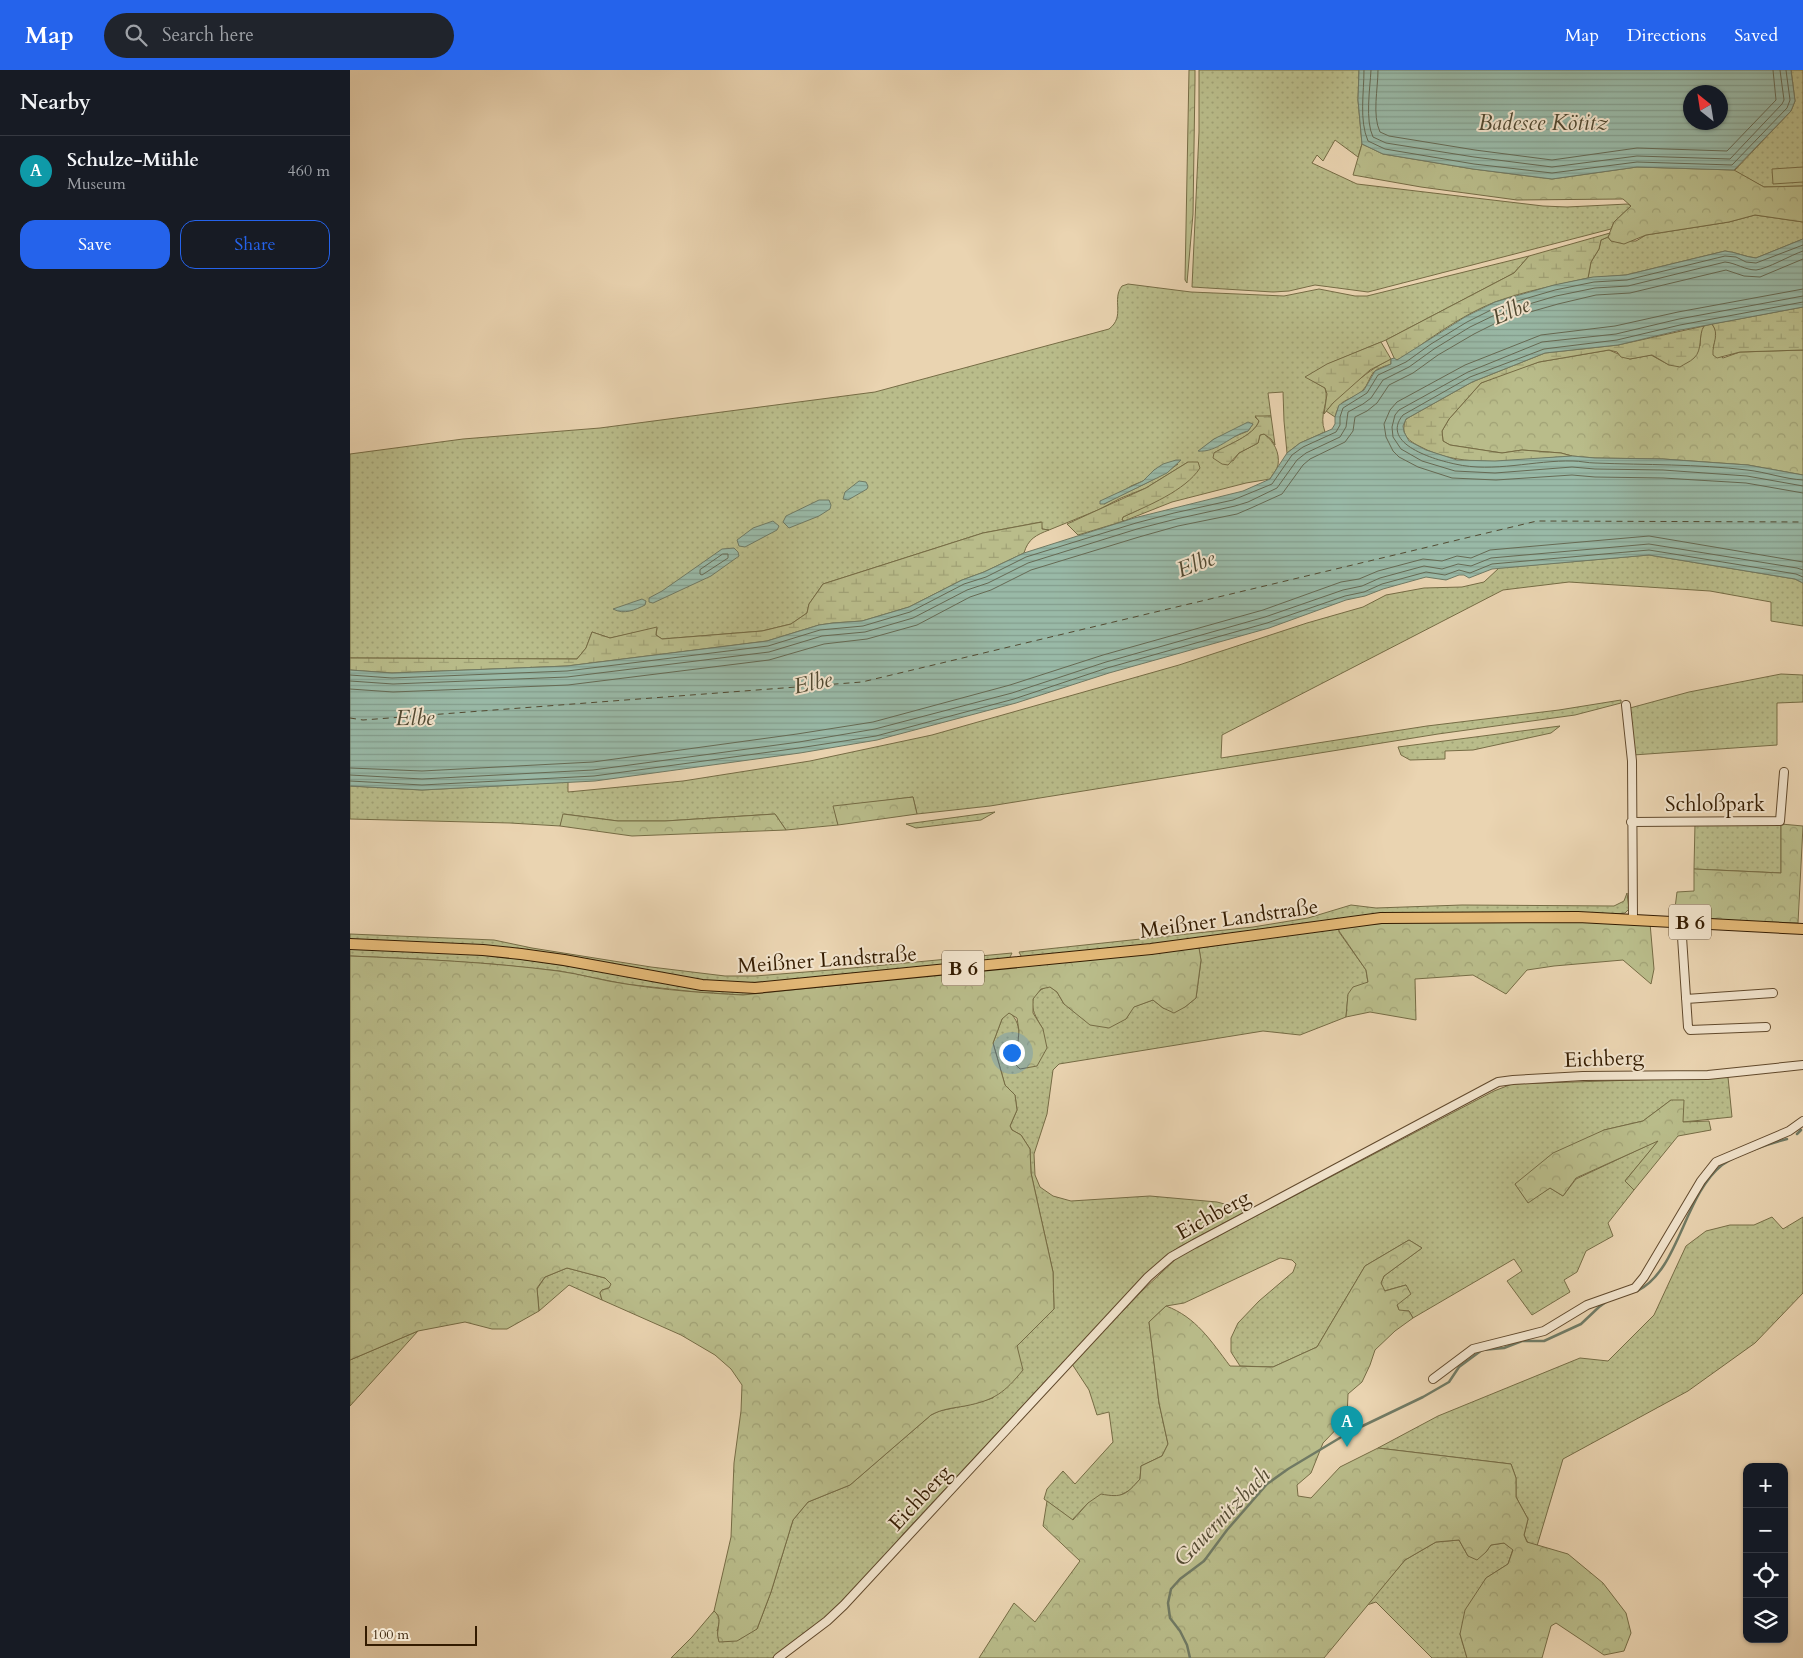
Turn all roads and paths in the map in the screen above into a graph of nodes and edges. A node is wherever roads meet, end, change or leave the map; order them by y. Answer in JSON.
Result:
{"nodes":[{"id":1,"x":1626,"y":705,"type":"dead end"},
{"id":2,"x":1784,"y":772,"type":"dead end"},
{"id":3,"x":1631,"y":822,"type":"junction"},
{"id":4,"x":1632,"y":918,"type":"junction"},
{"id":5,"x":1681,"y":922,"type":"junction"},
{"id":6,"x":1803,"y":929,"type":"edge"},
{"id":7,"x":350,"y":944,"type":"edge"},
{"id":8,"x":1773,"y":993,"type":"dead end"},
{"id":9,"x":1686,"y":999,"type":"junction"},
{"id":10,"x":1766,"y":1026,"type":"dead end"},
{"id":11,"x":1803,"y":1065,"type":"edge"},
{"id":12,"x":1803,"y":1121,"type":"edge"},
{"id":13,"x":1433,"y":1379,"type":"dead end"},
{"id":14,"x":778,"y":1658,"type":"edge"}],
"edges":[{"from":1,"to":3,"type":"street"},
{"from":2,"to":3,"type":"street","name":"Schloßpark"},
{"from":3,"to":4,"type":"street"},
{"from":4,"to":5,"type":"main road","number":"B 6"},
{"from":4,"to":7,"type":"main road","name":"Meißner Landstraße","number":"B 6"},
{"from":5,"to":6,"type":"main road","number":"B 6"},
{"from":5,"to":9,"type":"street"},
{"from":8,"to":9,"type":"street"},
{"from":9,"to":10,"type":"street"},
{"from":11,"to":14,"type":"street","name":"Eichberg"},
{"from":12,"to":13,"type":"street"}]}
